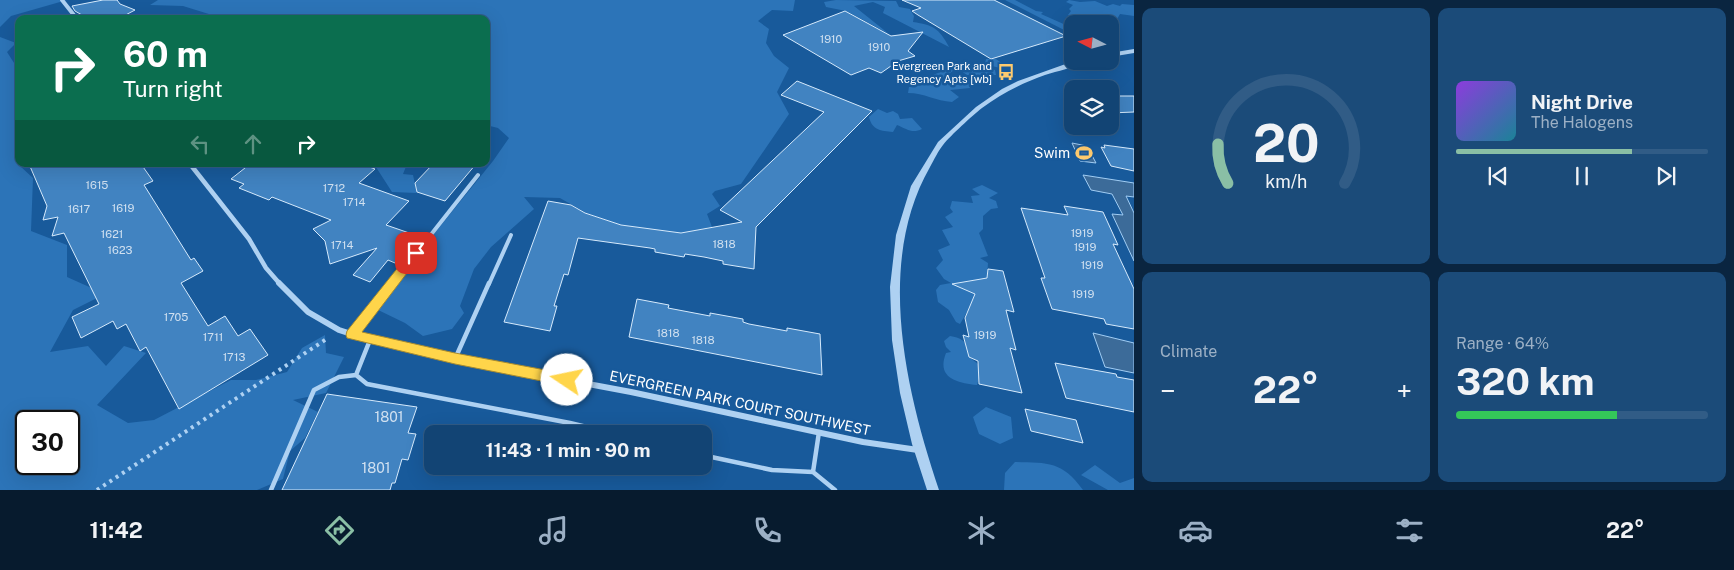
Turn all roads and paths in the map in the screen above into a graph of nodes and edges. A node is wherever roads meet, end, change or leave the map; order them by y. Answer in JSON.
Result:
{"nodes":[{"id":1,"x":62,"y":0,"type":"edge"},
{"id":2,"x":74,"y":15,"type":"edge"},
{"id":3,"x":1134,"y":51,"type":"edge"},
{"id":4,"x":1119,"y":54,"type":"edge"},
{"id":5,"x":1064,"y":67,"type":"edge"},
{"id":6,"x":192,"y":167,"type":"edge"},
{"id":7,"x":478,"y":175,"type":"dead end"},
{"id":8,"x":511,"y":235,"type":"dead end"},
{"id":9,"x":339,"y":330,"type":"junction"},
{"id":10,"x":352,"y":335,"type":"junction"},
{"id":11,"x":370,"y":340,"type":"junction"},
{"id":12,"x":455,"y":358,"type":"junction"},
{"id":13,"x":356,"y":375,"type":"junction"},
{"id":14,"x":582,"y":425,"type":"edge"},
{"id":15,"x":819,"y":432,"type":"junction"},
{"id":16,"x":918,"y":450,"type":"junction"},
{"id":17,"x":712,"y":457,"type":"edge"},
{"id":18,"x":813,"y":472,"type":"junction"},
{"id":19,"x":97,"y":490,"type":"edge"},
{"id":20,"x":271,"y":490,"type":"edge"},
{"id":21,"x":836,"y":490,"type":"edge"},
{"id":22,"x":933,"y":490,"type":"edge"}],
"edges":[{"from":1,"to":2,"type":"street"},
{"from":3,"to":4,"type":"street"},
{"from":5,"to":16,"type":"street"},
{"from":6,"to":9,"type":"street","name":"EVERGREEN PARK COURT SOUTHWEST"},
{"from":7,"to":10,"type":"lane"},
{"from":8,"to":12,"type":"lane"},
{"from":9,"to":10,"type":"street","name":"EVERGREEN PARK COURT SOUTHWEST"},
{"from":9,"to":19,"type":"path"},
{"from":10,"to":11,"type":"street","name":"EVERGREEN PARK COURT SOUTHWEST"},
{"from":11,"to":12,"type":"street","name":"EVERGREEN PARK COURT SOUTHWEST"},
{"from":11,"to":13,"type":"lane"},
{"from":12,"to":15,"type":"street","name":"EVERGREEN PARK COURT SOUTHWEST"},
{"from":13,"to":14,"type":"lane"},
{"from":13,"to":20,"type":"lane"},
{"from":15,"to":16,"type":"street","name":"EVERGREEN PARK COURT SOUTHWEST"},
{"from":15,"to":18,"type":"lane"},
{"from":16,"to":22,"type":"street"},
{"from":17,"to":18,"type":"lane"},
{"from":18,"to":21,"type":"lane"}]}
